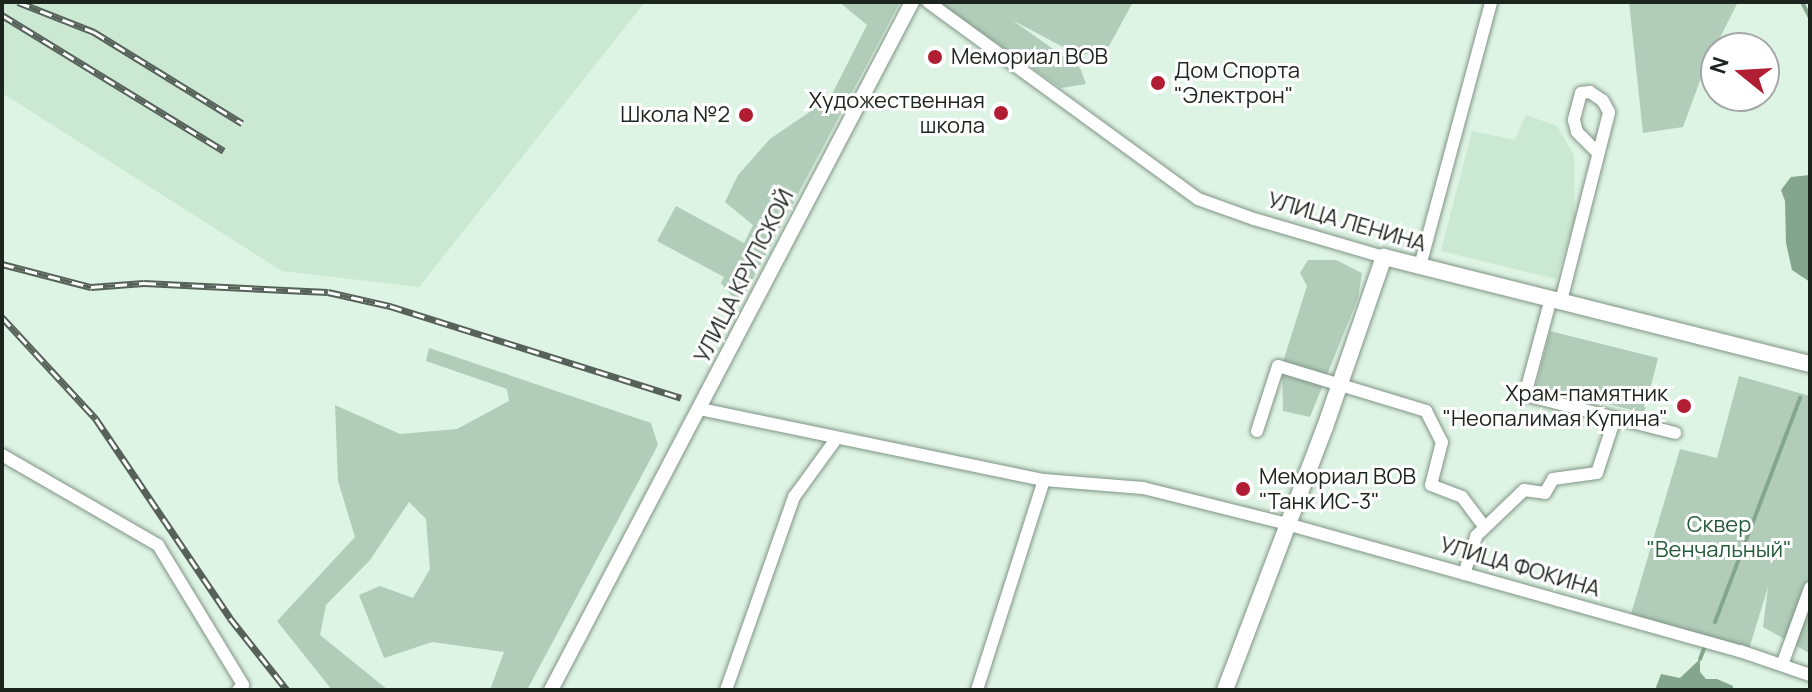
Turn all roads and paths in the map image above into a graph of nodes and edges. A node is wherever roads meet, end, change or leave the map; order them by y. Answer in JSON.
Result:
{"nodes":[{"id":1,"x":912,"y":2,"type":"edge"},
{"id":2,"x":928,"y":2,"type":"edge"},
{"id":3,"x":1491,"y":2,"type":"edge"},
{"id":4,"x":1597,"y":152,"type":"dead end"},
{"id":5,"x":1384,"y":257,"type":"junction"},
{"id":6,"x":1420,"y":266,"type":"junction"},
{"id":7,"x":1556,"y":299,"type":"junction"},
{"id":8,"x":1810,"y":364,"type":"edge"},
{"id":9,"x":1341,"y":383,"type":"junction"},
{"id":10,"x":700,"y":409,"type":"junction"},
{"id":11,"x":1615,"y":418,"type":"junction"},
{"id":12,"x":1257,"y":431,"type":"dead end"},
{"id":13,"x":1675,"y":433,"type":"dead end"},
{"id":14,"x":836,"y":439,"type":"junction"},
{"id":15,"x":2,"y":455,"type":"edge"},
{"id":16,"x":1044,"y":480,"type":"junction"},
{"id":17,"x":1287,"y":524,"type":"junction"},
{"id":18,"x":1485,"y":527,"type":"junction"},
{"id":19,"x":1464,"y":574,"type":"junction"},
{"id":20,"x":1810,"y":588,"type":"edge"},
{"id":21,"x":1782,"y":665,"type":"junction"},
{"id":22,"x":1810,"y":675,"type":"edge"},
{"id":23,"x":238,"y":690,"type":"edge"},
{"id":24,"x":551,"y":690,"type":"edge"},
{"id":25,"x":726,"y":690,"type":"edge"},
{"id":26,"x":977,"y":690,"type":"edge"},
{"id":27,"x":1225,"y":690,"type":"edge"}],
"edges":[{"from":1,"to":10,"type":"street","name":"УЛИЦА КРУПСКОЙ"},
{"from":2,"to":5,"type":"street","name":"УЛИЦА ЛЕНИНА"},
{"from":3,"to":6,"type":"street"},
{"from":4,"to":7,"type":"street"},
{"from":5,"to":6,"type":"main road","name":"УЛИЦА ЛЕНИНА"},
{"from":5,"to":9,"type":"main road"},
{"from":6,"to":7,"type":"main road","name":"УЛИЦА ЛЕНИНА"},
{"from":7,"to":8,"type":"main road","name":"УЛИЦА ЛЕНИНА"},
{"from":7,"to":11,"type":"street"},
{"from":9,"to":12,"type":"street"},
{"from":9,"to":17,"type":"main road"},
{"from":9,"to":18,"type":"street"},
{"from":10,"to":14,"type":"street","name":"УЛИЦА ФОКИНА"},
{"from":10,"to":24,"type":"street","name":"УЛИЦА КРУПСКОЙ"},
{"from":11,"to":13,"type":"street"},
{"from":11,"to":18,"type":"street"},
{"from":14,"to":16,"type":"street","name":"УЛИЦА ФОКИНА"},
{"from":14,"to":25,"type":"street"},
{"from":15,"to":23,"type":"street"},
{"from":16,"to":17,"type":"street","name":"УЛИЦА ФОКИНА"},
{"from":16,"to":26,"type":"street"},
{"from":17,"to":19,"type":"street","name":"УЛИЦА ФОКИНА"},
{"from":17,"to":27,"type":"main road"},
{"from":18,"to":19,"type":"street"},
{"from":19,"to":21,"type":"street","name":"УЛИЦА ФОКИНА"},
{"from":20,"to":21,"type":"street"},
{"from":21,"to":22,"type":"street","name":"УЛИЦА ФОКИНА"}]}
